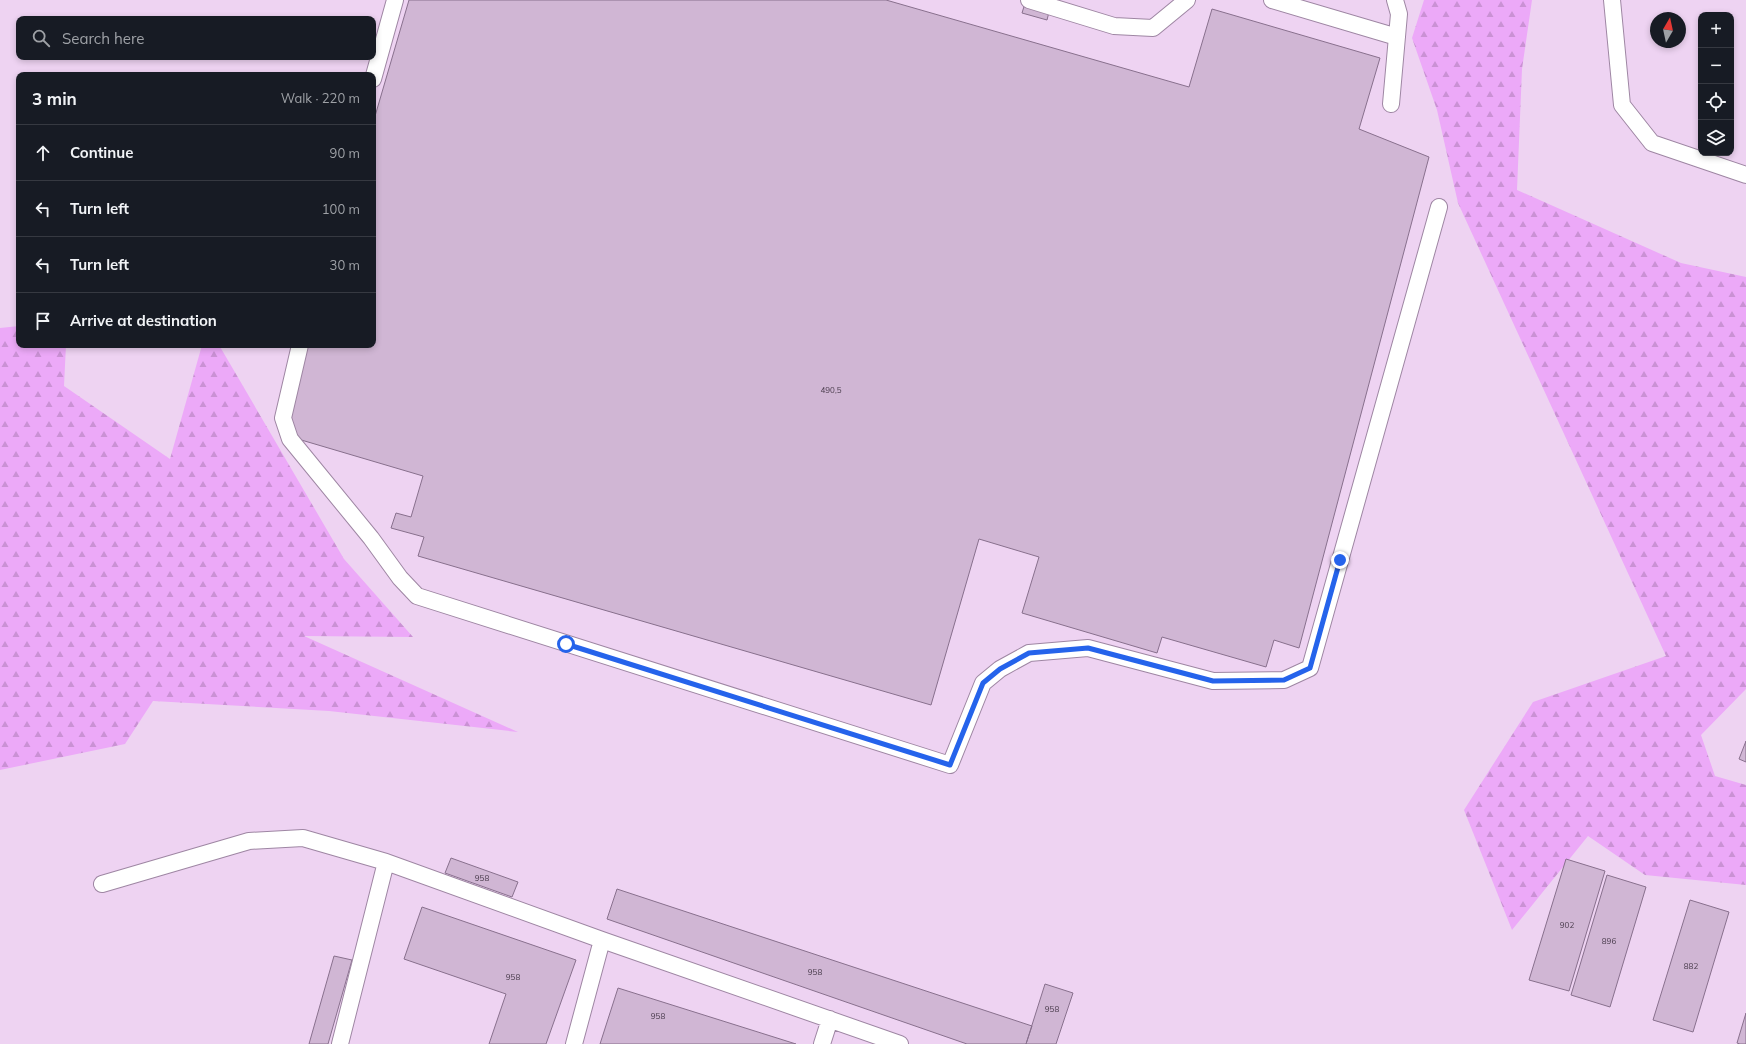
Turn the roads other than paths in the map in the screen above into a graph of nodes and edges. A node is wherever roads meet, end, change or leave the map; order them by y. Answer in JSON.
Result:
{"nodes":[{"id":1,"x":395,"y":0,"type":"edge"},
{"id":2,"x":1029,"y":0,"type":"edge"},
{"id":3,"x":1188,"y":0,"type":"edge"},
{"id":4,"x":1272,"y":0,"type":"edge"},
{"id":5,"x":1395,"y":0,"type":"edge"},
{"id":6,"x":1612,"y":0,"type":"edge"},
{"id":7,"x":1397,"y":37,"type":"junction"},
{"id":8,"x":375,"y":72,"type":"edge"},
{"id":9,"x":1391,"y":104,"type":"dead end"},
{"id":10,"x":1746,"y":175,"type":"edge"},
{"id":11,"x":1439,"y":207,"type":"dead end"},
{"id":12,"x":299,"y":348,"type":"edge"},
{"id":13,"x":386,"y":862,"type":"junction"},
{"id":14,"x":102,"y":884,"type":"dead end"},
{"id":15,"x":602,"y":940,"type":"junction"},
{"id":16,"x":830,"y":1019,"type":"junction"},
{"id":17,"x":340,"y":1044,"type":"edge"},
{"id":18,"x":574,"y":1044,"type":"edge"},
{"id":19,"x":822,"y":1044,"type":"edge"},
{"id":20,"x":900,"y":1044,"type":"edge"}],
"edges":[{"from":1,"to":8,"type":"lane"},
{"from":2,"to":3,"type":"lane"},
{"from":4,"to":7,"type":"lane"},
{"from":5,"to":7,"type":"lane"},
{"from":6,"to":10,"type":"lane"},
{"from":7,"to":9,"type":"lane"},
{"from":11,"to":12,"type":"lane"},
{"from":13,"to":14,"type":"lane"},
{"from":13,"to":15,"type":"lane"},
{"from":13,"to":17,"type":"lane"},
{"from":15,"to":16,"type":"lane"},
{"from":15,"to":18,"type":"lane"},
{"from":16,"to":19,"type":"lane"},
{"from":16,"to":20,"type":"lane"}]}
